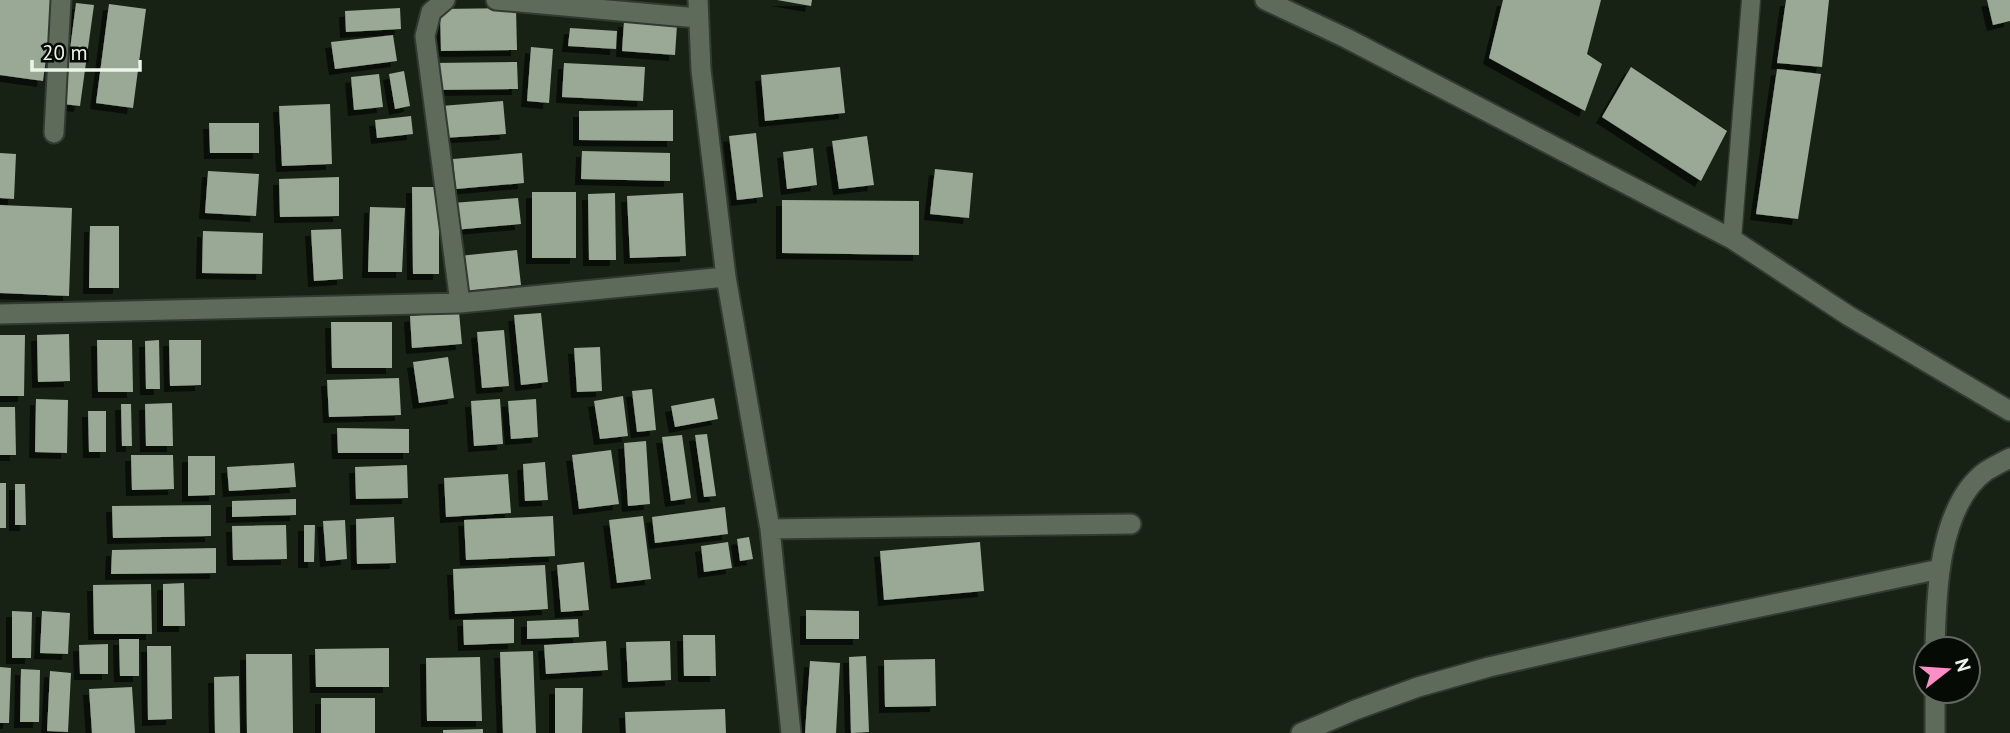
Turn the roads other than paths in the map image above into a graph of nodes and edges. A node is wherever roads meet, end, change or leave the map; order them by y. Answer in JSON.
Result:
{"nodes":[{"id":1,"x":61,"y":0,"type":"edge"},
{"id":2,"x":445,"y":0,"type":"edge"},
{"id":3,"x":496,"y":0,"type":"edge"},
{"id":4,"x":1265,"y":0,"type":"edge"},
{"id":5,"x":1751,"y":0,"type":"edge"},
{"id":6,"x":698,"y":9,"type":"edge"},
{"id":7,"x":54,"y":134,"type":"dead end"},
{"id":8,"x":1732,"y":239,"type":"junction"},
{"id":9,"x":726,"y":276,"type":"junction"},
{"id":10,"x":460,"y":303,"type":"junction"},
{"id":11,"x":0,"y":314,"type":"edge"},
{"id":12,"x":2010,"y":411,"type":"edge"},
{"id":13,"x":2010,"y":458,"type":"edge"},
{"id":14,"x":1131,"y":524,"type":"dead end"},
{"id":15,"x":770,"y":529,"type":"junction"},
{"id":16,"x":1940,"y":569,"type":"junction"},
{"id":17,"x":1935,"y":635,"type":"edge"},
{"id":18,"x":1935,"y":705,"type":"edge"},
{"id":19,"x":792,"y":733,"type":"edge"},
{"id":20,"x":1301,"y":733,"type":"edge"},
{"id":21,"x":1935,"y":733,"type":"edge"}],
"edges":[{"from":1,"to":7,"type":"street"},
{"from":2,"to":10,"type":"street"},
{"from":3,"to":6,"type":"street"},
{"from":4,"to":8,"type":"street"},
{"from":5,"to":8,"type":"lane"},
{"from":6,"to":9,"type":"street"},
{"from":8,"to":12,"type":"street"},
{"from":9,"to":10,"type":"street"},
{"from":9,"to":15,"type":"street"},
{"from":10,"to":11,"type":"street"},
{"from":13,"to":16,"type":"street"},
{"from":14,"to":15,"type":"street"},
{"from":15,"to":19,"type":"street"},
{"from":16,"to":17,"type":"street"},
{"from":16,"to":20,"type":"street"},
{"from":18,"to":21,"type":"street"}]}
